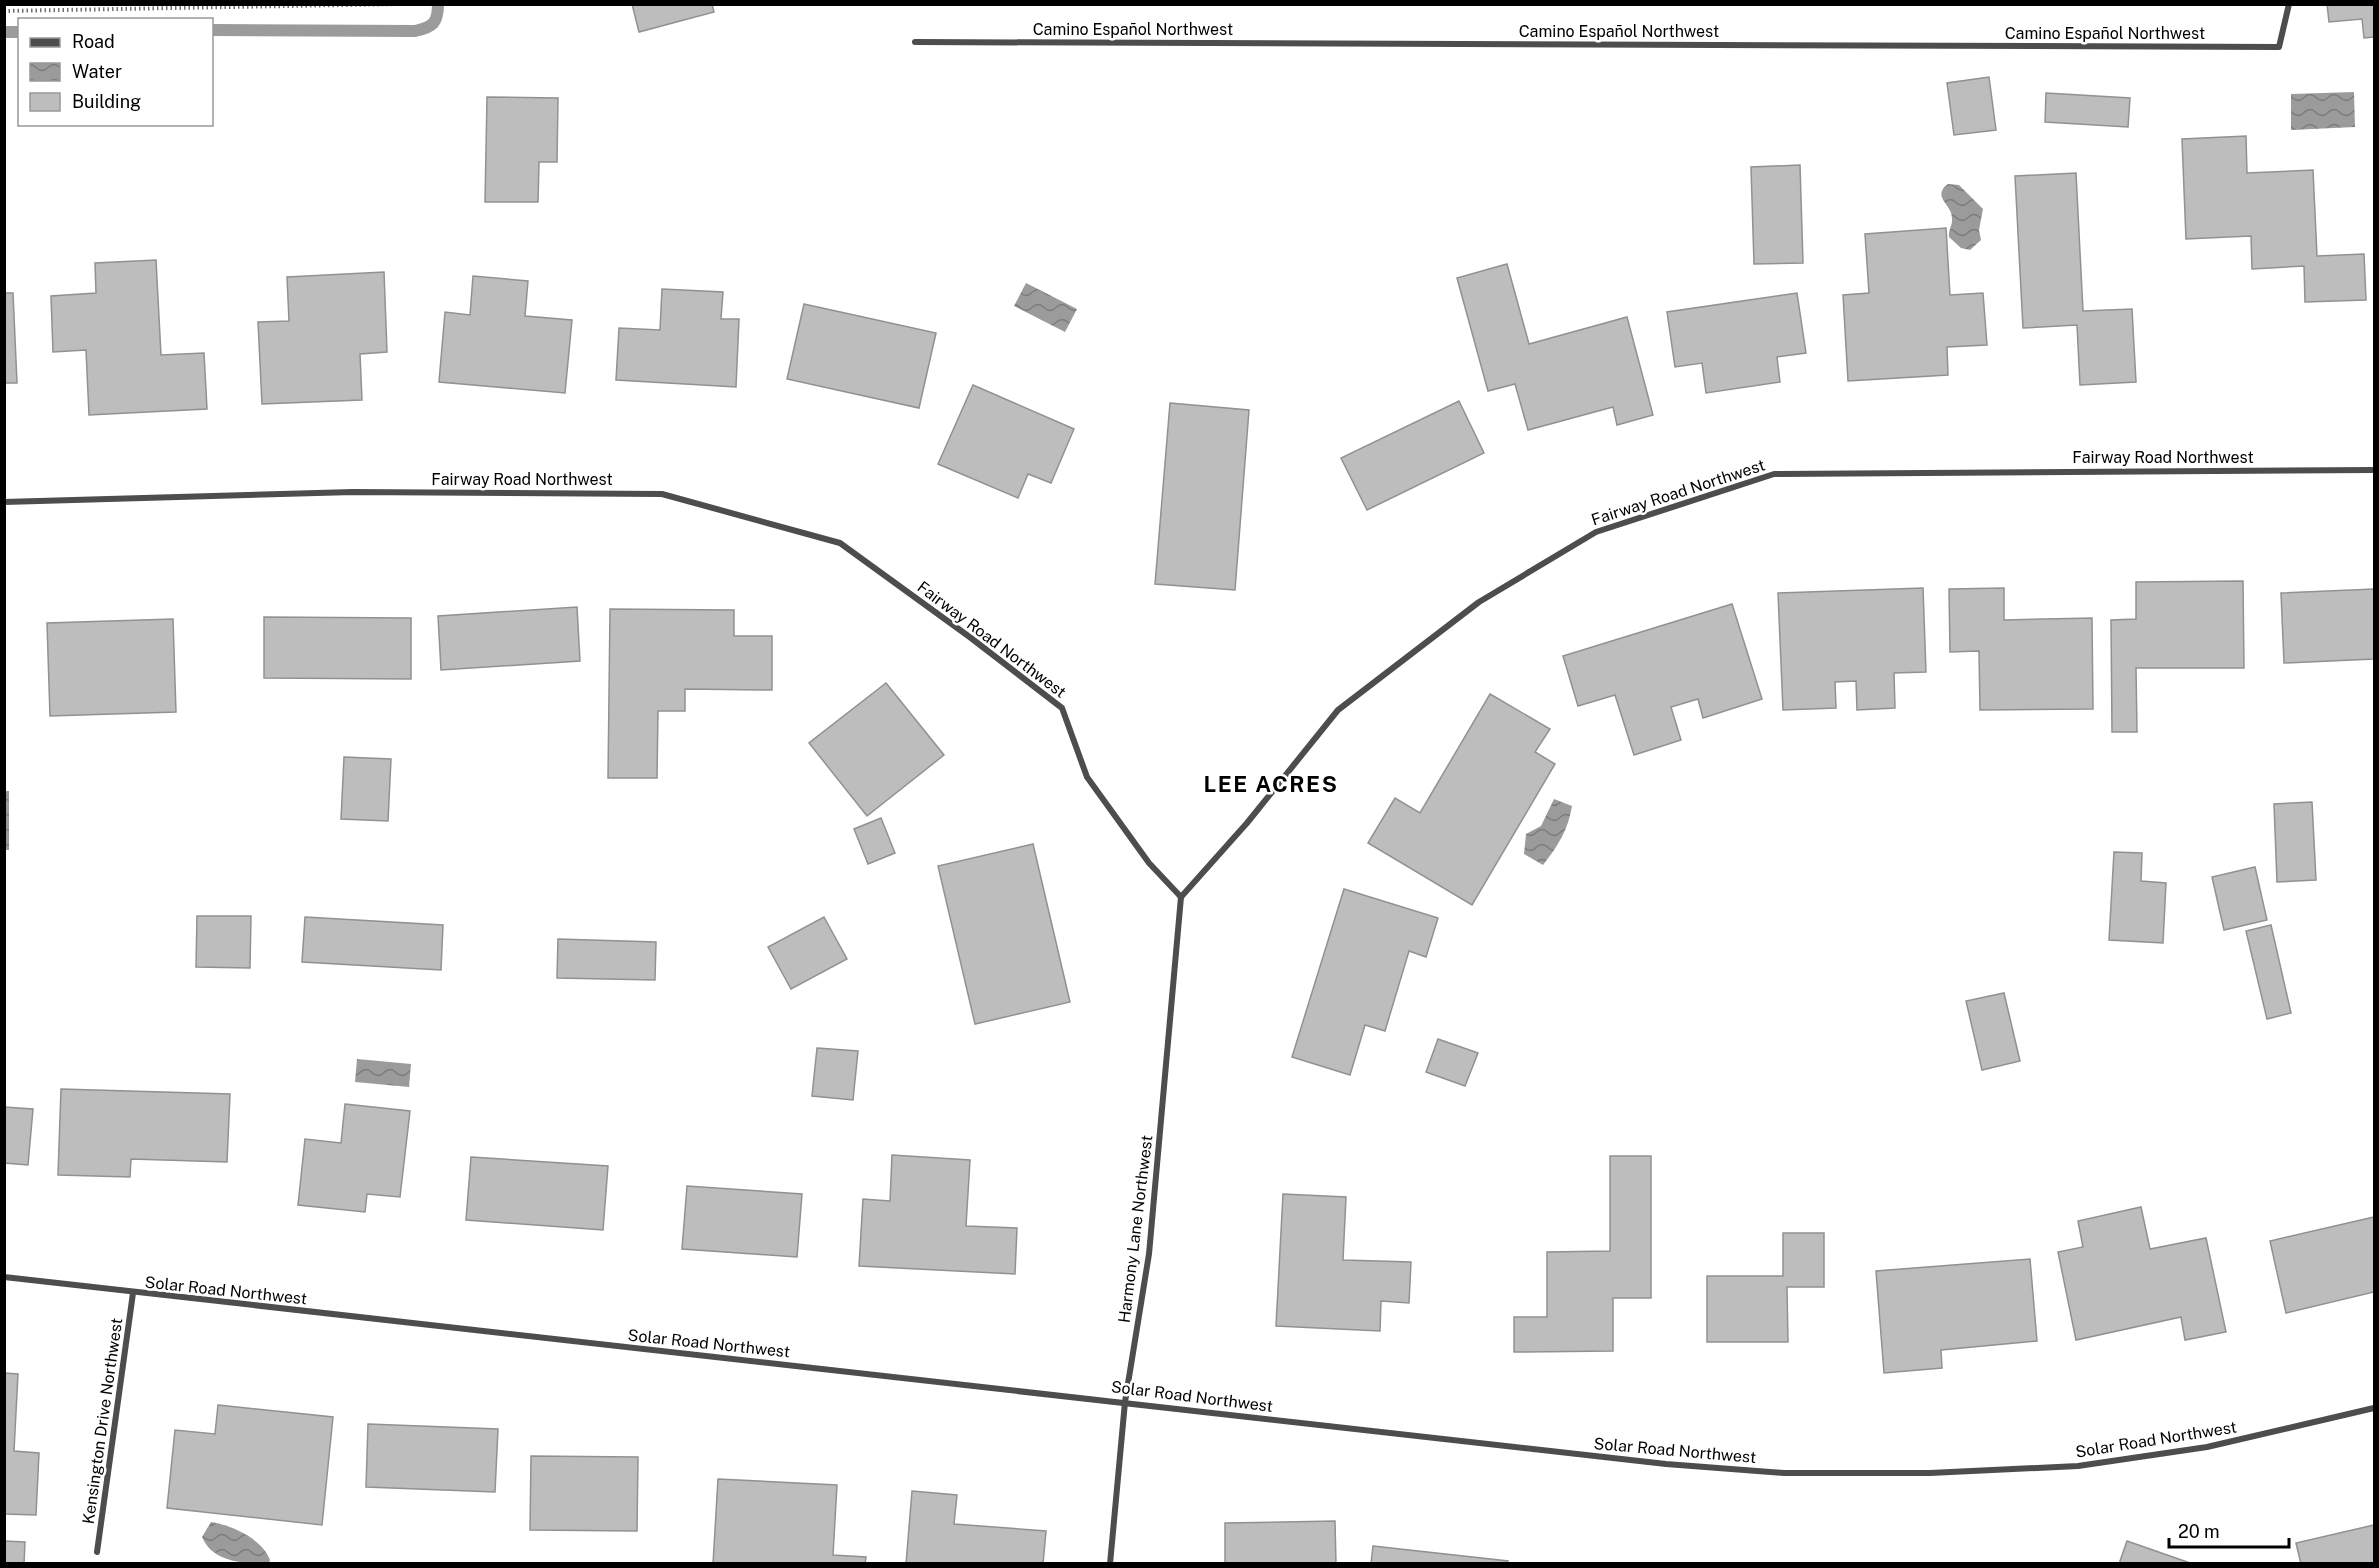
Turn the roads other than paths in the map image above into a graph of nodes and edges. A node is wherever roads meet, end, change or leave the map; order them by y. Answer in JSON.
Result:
{"nodes":[{"id":1,"x":2289,"y":4,"type":"edge"},
{"id":2,"x":915,"y":42,"type":"dead end"},
{"id":3,"x":2374,"y":470,"type":"edge"},
{"id":4,"x":4,"y":502,"type":"edge"},
{"id":5,"x":1181,"y":897,"type":"junction"},
{"id":6,"x":4,"y":1277,"type":"edge"},
{"id":7,"x":133,"y":1293,"type":"junction"},
{"id":8,"x":1125,"y":1402,"type":"junction"},
{"id":9,"x":2374,"y":1408,"type":"edge"},
{"id":10,"x":97,"y":1552,"type":"dead end"},
{"id":11,"x":1110,"y":1563,"type":"edge"}],
"edges":[{"from":1,"to":2,"type":"street","name":"Camino Español Northwest"},
{"from":3,"to":5,"type":"street","name":"Fairway Road Northwest"},
{"from":4,"to":5,"type":"street","name":"Fairway Road Northwest"},
{"from":5,"to":8,"type":"street","name":"Harmony Lane Northwest"},
{"from":6,"to":7,"type":"street","name":"Solar Road Northwest"},
{"from":7,"to":8,"type":"street","name":"Solar Road Northwest"},
{"from":7,"to":10,"type":"street","name":"Kensington Drive Northwest"},
{"from":8,"to":9,"type":"street","name":"Solar Road Northwest"},
{"from":8,"to":11,"type":"street","name":"Harmony Lane Northwest"}]}
